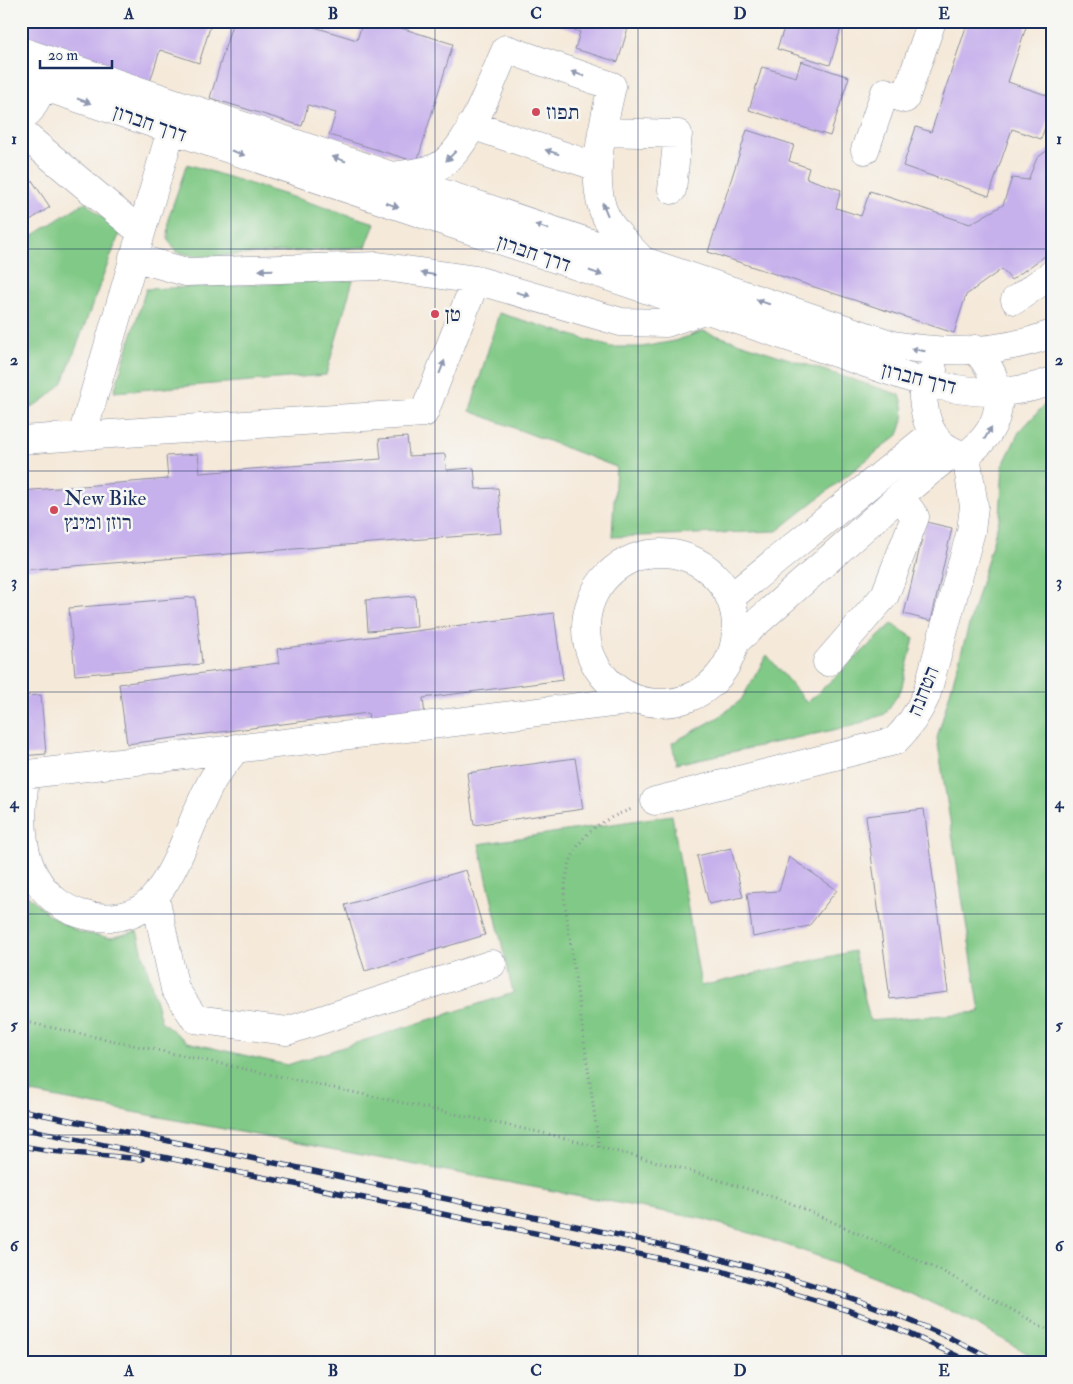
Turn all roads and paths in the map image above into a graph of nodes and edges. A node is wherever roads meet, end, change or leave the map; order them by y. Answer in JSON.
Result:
{"nodes":[{"id":1,"x":932,"y":21,"type":"edge"},
{"id":2,"x":21,"y":52,"type":"edge"},
{"id":3,"x":32,"y":83,"type":"edge"},
{"id":4,"x":178,"y":104,"type":"junction"},
{"id":5,"x":21,"y":120,"type":"edge"},
{"id":6,"x":471,"y":126,"type":"junction"},
{"id":7,"x":171,"y":130,"type":"junction"},
{"id":8,"x":21,"y":132,"type":"edge"},
{"id":9,"x":602,"y":132,"type":"junction"},
{"id":10,"x":866,"y":150,"type":"dead end"},
{"id":11,"x":598,"y":167,"type":"junction"},
{"id":12,"x":391,"y":176,"type":"junction"},
{"id":13,"x":672,"y":190,"type":"dead end"},
{"id":14,"x":137,"y":245,"type":"junction"},
{"id":15,"x":644,"y":262,"type":"junction"},
{"id":16,"x":1052,"y":274,"type":"edge"},
{"id":17,"x":476,"y":280,"type":"junction"},
{"id":18,"x":1015,"y":300,"type":"dead end"},
{"id":19,"x":704,"y":310,"type":"junction"},
{"id":20,"x":1052,"y":334,"type":"edge"},
{"id":21,"x":965,"y":350,"type":"junction"},
{"id":22,"x":1052,"y":381,"type":"edge"},
{"id":23,"x":922,"y":382,"type":"junction"},
{"id":24,"x":999,"y":393,"type":"junction"},
{"id":25,"x":933,"y":433,"type":"junction"},
{"id":26,"x":82,"y":436,"type":"junction"},
{"id":27,"x":21,"y":440,"type":"edge"},
{"id":28,"x":960,"y":453,"type":"junction"},
{"id":29,"x":900,"y":496,"type":"junction"},
{"id":30,"x":730,"y":598,"type":"junction"},
{"id":31,"x":735,"y":642,"type":"junction"},
{"id":32,"x":828,"y":662,"type":"dead end"},
{"id":33,"x":636,"y":700,"type":"junction"},
{"id":34,"x":236,"y":748,"type":"junction"},
{"id":35,"x":23,"y":774,"type":"edge"},
{"id":36,"x":655,"y":801,"type":"joint"},
{"id":37,"x":155,"y":897,"type":"junction"},
{"id":38,"x":492,"y":964,"type":"dead end"},
{"id":39,"x":21,"y":1021,"type":"edge"},
{"id":40,"x":599,"y":1147,"type":"junction"},
{"id":41,"x":1052,"y":1332,"type":"edge"}],
"edges":[{"from":1,"to":10,"type":"street"},
{"from":2,"to":4,"type":"street","name":"דרך חברון"},
{"from":3,"to":5,"type":"street"},
{"from":3,"to":7,"type":"street","name":"דרך חברון","one_way":true},
{"from":4,"to":7,"type":"street"},
{"from":12,"to":4,"type":"street","name":"דרך חברון","one_way":true},
{"from":9,"to":6,"type":"street","one_way":true},
{"from":11,"to":6,"type":"street","one_way":true},
{"from":6,"to":12,"type":"street","one_way":true},
{"from":7,"to":14,"type":"street"},
{"from":7,"to":19,"type":"street","name":"דרך חברון","one_way":true},
{"from":8,"to":14,"type":"street"},
{"from":9,"to":11,"type":"street"},
{"from":9,"to":13,"type":"street"},
{"from":15,"to":11,"type":"street","one_way":true},
{"from":15,"to":12,"type":"street","name":"דרך חברון","one_way":true},
{"from":17,"to":14,"type":"street","one_way":true},
{"from":14,"to":26,"type":"street"},
{"from":21,"to":15,"type":"street","name":"דרך חברון","one_way":true},
{"from":16,"to":18,"type":"street"},
{"from":17,"to":19,"type":"street","one_way":true},
{"from":26,"to":17,"type":"street","one_way":true},
{"from":19,"to":23,"type":"street","name":"דרך חברון"},
{"from":20,"to":21,"type":"street","name":"דרך חברון"},
{"from":21,"to":23,"type":"street"},
{"from":21,"to":24,"type":"street"},
{"from":22,"to":24,"type":"street","name":"דרך חברון"},
{"from":23,"to":24,"type":"street","name":"דרך חברון"},
{"from":23,"to":25,"type":"street"},
{"from":28,"to":24,"type":"street","one_way":true},
{"from":25,"to":28,"type":"street"},
{"from":25,"to":30,"type":"street"},
{"from":26,"to":27,"type":"street"},
{"from":28,"to":29,"type":"street"},
{"from":28,"to":36,"type":"street","name":"הטחנה"},
{"from":29,"to":31,"type":"street"},
{"from":29,"to":32,"type":"street"},
{"from":30,"to":31,"type":"street"},
{"from":30,"to":33,"type":"street"},
{"from":31,"to":33,"type":"street"},
{"from":33,"to":34,"type":"street"},
{"from":34,"to":35,"type":"street"},
{"from":34,"to":37,"type":"street"},
{"from":35,"to":37,"type":"street"},
{"from":36,"to":40,"type":"path"},
{"from":37,"to":38,"type":"street"},
{"from":39,"to":40,"type":"path"},
{"from":40,"to":41,"type":"path"}]}
